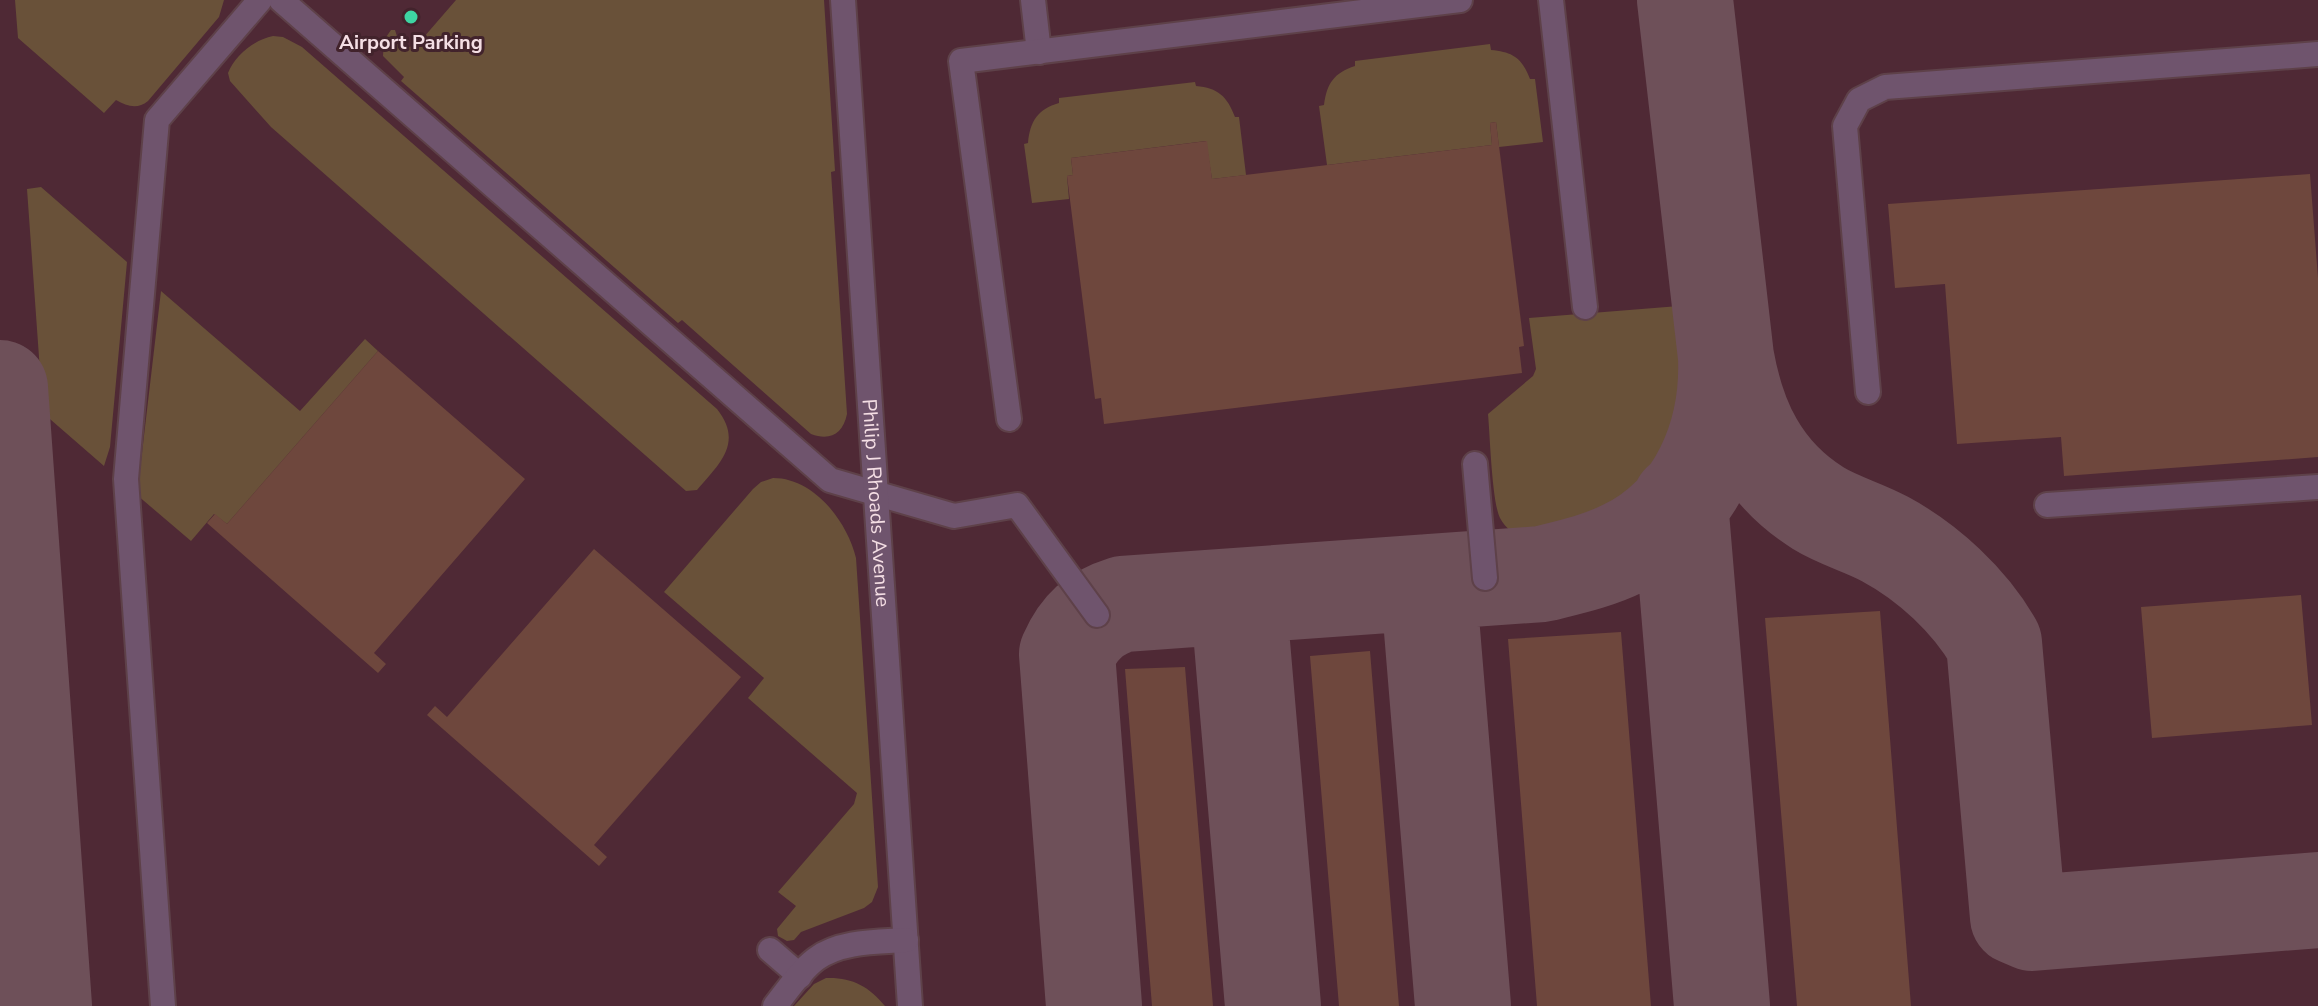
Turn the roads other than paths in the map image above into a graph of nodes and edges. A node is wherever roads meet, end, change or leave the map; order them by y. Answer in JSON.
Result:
{"nodes":[{"id":1,"x":260,"y":0,"type":"edge"},
{"id":2,"x":281,"y":0,"type":"edge"},
{"id":3,"x":843,"y":0,"type":"edge"},
{"id":4,"x":1033,"y":0,"type":"edge"},
{"id":5,"x":1460,"y":0,"type":"edge"},
{"id":6,"x":1551,"y":0,"type":"edge"},
{"id":7,"x":1039,"y":52,"type":"junction"},
{"id":8,"x":2318,"y":54,"type":"edge"},
{"id":9,"x":1585,"y":307,"type":"dead end"},
{"id":10,"x":1868,"y":392,"type":"dead end"},
{"id":11,"x":1009,"y":419,"type":"dead end"},
{"id":12,"x":1475,"y":464,"type":"dead end"},
{"id":13,"x":2318,"y":487,"type":"edge"},
{"id":14,"x":876,"y":495,"type":"junction"},
{"id":15,"x":2047,"y":505,"type":"dead end"},
{"id":16,"x":1485,"y":578,"type":"dead end"},
{"id":17,"x":1097,"y":615,"type":"dead end"},
{"id":18,"x":906,"y":940,"type":"junction"},
{"id":19,"x":770,"y":950,"type":"dead end"},
{"id":20,"x":800,"y":976,"type":"junction"},
{"id":21,"x":163,"y":1006,"type":"edge"},
{"id":22,"x":775,"y":1006,"type":"edge"},
{"id":23,"x":910,"y":1006,"type":"edge"}],
"edges":[{"from":1,"to":21,"type":"lane"},
{"from":2,"to":14,"type":"lane"},
{"from":3,"to":14,"type":"lane","name":"Philip J Rhoads Avenue"},
{"from":4,"to":7,"type":"lane"},
{"from":5,"to":7,"type":"lane"},
{"from":6,"to":9,"type":"lane"},
{"from":7,"to":11,"type":"lane"},
{"from":8,"to":10,"type":"lane"},
{"from":12,"to":16,"type":"lane"},
{"from":13,"to":15,"type":"lane"},
{"from":14,"to":17,"type":"lane"},
{"from":14,"to":18,"type":"lane","name":"Philip J Rhoads Avenue"},
{"from":18,"to":20,"type":"lane"},
{"from":18,"to":23,"type":"lane","name":"Philip J Rhoads Avenue"},
{"from":19,"to":20,"type":"lane"},
{"from":20,"to":22,"type":"lane"}]}
